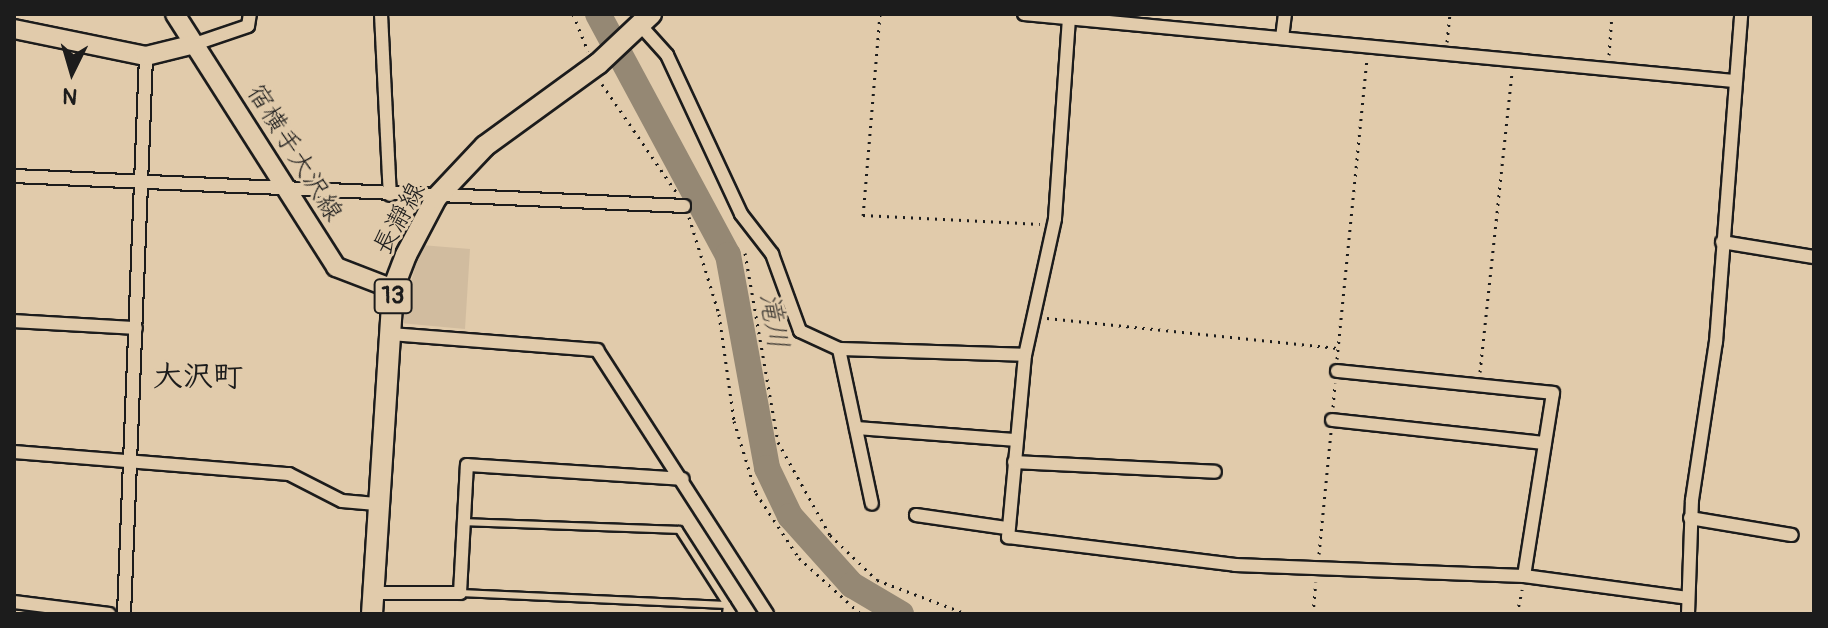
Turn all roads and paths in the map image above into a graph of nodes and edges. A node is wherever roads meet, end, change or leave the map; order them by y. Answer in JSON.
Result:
{"nodes":[{"id":1,"x":175,"y":14,"type":"edge"},
{"id":2,"x":250,"y":14,"type":"edge"},
{"id":3,"x":381,"y":14,"type":"edge"},
{"id":4,"x":573,"y":14,"type":"edge"},
{"id":5,"x":880,"y":14,"type":"edge"},
{"id":6,"x":1024,"y":14,"type":"edge"},
{"id":7,"x":1285,"y":14,"type":"edge"},
{"id":8,"x":1450,"y":14,"type":"edge"},
{"id":9,"x":1612,"y":14,"type":"edge"},
{"id":10,"x":1741,"y":14,"type":"edge"},
{"id":11,"x":1069,"y":18,"type":"junction"},
{"id":12,"x":1102,"y":18,"type":"edge"},
{"id":13,"x":642,"y":24,"type":"edge"},
{"id":14,"x":14,"y":29,"type":"edge"},
{"id":15,"x":1282,"y":38,"type":"junction"},
{"id":16,"x":195,"y":44,"type":"junction"},
{"id":17,"x":1369,"y":47,"type":"junction"},
{"id":18,"x":1446,"y":54,"type":"junction"},
{"id":19,"x":146,"y":56,"type":"junction"},
{"id":20,"x":1513,"y":61,"type":"junction"},
{"id":21,"x":596,"y":65,"type":"junction"},
{"id":22,"x":1608,"y":71,"type":"junction"},
{"id":23,"x":1734,"y":81,"type":"junction"},
{"id":24,"x":14,"y":176,"type":"edge"},
{"id":25,"x":142,"y":183,"type":"junction"},
{"id":26,"x":287,"y":191,"type":"junction"},
{"id":27,"x":390,"y":195,"type":"junction"},
{"id":28,"x":436,"y":198,"type":"junction"},
{"id":29,"x":684,"y":206,"type":"junction"},
{"id":30,"x":1052,"y":225,"type":"junction"},
{"id":31,"x":1722,"y":242,"type":"junction"},
{"id":32,"x":745,"y":253,"type":"dead end"},
{"id":33,"x":1814,"y":257,"type":"edge"},
{"id":34,"x":393,"y":289,"type":"junction"},
{"id":35,"x":1034,"y":317,"type":"junction"},
{"id":36,"x":14,"y":321,"type":"edge"},
{"id":37,"x":136,"y":328,"type":"junction"},
{"id":38,"x":390,"y":334,"type":"junction"},
{"id":39,"x":1337,"y":348,"type":"junction"},
{"id":40,"x":839,"y":349,"type":"junction"},
{"id":41,"x":1025,"y":355,"type":"junction"},
{"id":42,"x":1337,"y":371,"type":"junction"},
{"id":43,"x":1479,"y":383,"type":"junction"},
{"id":44,"x":1332,"y":420,"type":"junction"},
{"id":45,"x":856,"y":428,"type":"junction"},
{"id":46,"x":1015,"y":440,"type":"junction"},
{"id":47,"x":1545,"y":443,"type":"junction"},
{"id":48,"x":14,"y":452,"type":"edge"},
{"id":49,"x":130,"y":461,"type":"junction"},
{"id":50,"x":1014,"y":462,"type":"junction"},
{"id":51,"x":1215,"y":472,"type":"dead end"},
{"id":52,"x":683,"y":479,"type":"junction"},
{"id":53,"x":379,"y":504,"type":"junction"},
{"id":54,"x":872,"y":504,"type":"dead end"},
{"id":55,"x":916,"y":515,"type":"dead end"},
{"id":56,"x":1690,"y":518,"type":"junction"},
{"id":57,"x":464,"y":522,"type":"junction"},
{"id":58,"x":1006,"y":528,"type":"junction"},
{"id":59,"x":1792,"y":535,"type":"dead end"},
{"id":60,"x":1317,"y":566,"type":"junction"},
{"id":61,"x":1524,"y":576,"type":"junction"},
{"id":62,"x":374,"y":593,"type":"junction"},
{"id":63,"x":460,"y":593,"type":"junction"},
{"id":64,"x":1688,"y":598,"type":"junction"},
{"id":65,"x":14,"y":602,"type":"edge"},
{"id":66,"x":727,"y":605,"type":"junction"},
{"id":67,"x":62,"y":611,"type":"edge"},
{"id":68,"x":109,"y":614,"type":"edge"},
{"id":69,"x":124,"y":614,"type":"edge"},
{"id":70,"x":372,"y":614,"type":"edge"},
{"id":71,"x":726,"y":614,"type":"edge"},
{"id":72,"x":733,"y":614,"type":"edge"},
{"id":73,"x":767,"y":614,"type":"edge"},
{"id":74,"x":861,"y":614,"type":"edge"},
{"id":75,"x":967,"y":614,"type":"edge"},
{"id":76,"x":1313,"y":614,"type":"edge"},
{"id":77,"x":1517,"y":614,"type":"edge"},
{"id":78,"x":1688,"y":614,"type":"edge"}],
"edges":[{"from":1,"to":16,"type":"street","name":"宿横手大沢線"},
{"from":2,"to":16,"type":"street"},
{"from":3,"to":27,"type":"street"},
{"from":4,"to":21,"type":"path"},
{"from":5,"to":30,"type":"path"},
{"from":6,"to":11,"type":"street"},
{"from":7,"to":15,"type":"street"},
{"from":8,"to":18,"type":"path"},
{"from":9,"to":22,"type":"path"},
{"from":10,"to":23,"type":"street"},
{"from":11,"to":12,"type":"street"},
{"from":11,"to":30,"type":"street"},
{"from":12,"to":15,"type":"street"},
{"from":13,"to":21,"type":"main road","number":"13"},
{"from":13,"to":40,"type":"street"},
{"from":14,"to":19,"type":"street"},
{"from":15,"to":17,"type":"street"},
{"from":16,"to":19,"type":"street"},
{"from":16,"to":26,"type":"street","name":"宿横手大沢線"},
{"from":17,"to":18,"type":"street"},
{"from":17,"to":39,"type":"path"},
{"from":18,"to":20,"type":"street"},
{"from":19,"to":25,"type":"street"},
{"from":20,"to":22,"type":"street"},
{"from":20,"to":43,"type":"path"},
{"from":21,"to":28,"type":"main road","name":"長瀞線","number":"13"},
{"from":21,"to":29,"type":"path"},
{"from":22,"to":23,"type":"street"},
{"from":23,"to":31,"type":"street"},
{"from":24,"to":25,"type":"street"},
{"from":25,"to":26,"type":"street"},
{"from":25,"to":37,"type":"street"},
{"from":26,"to":27,"type":"street"},
{"from":26,"to":34,"type":"street","name":"宿横手大沢線"},
{"from":27,"to":28,"type":"street"},
{"from":28,"to":29,"type":"street"},
{"from":28,"to":34,"type":"main road","name":"長瀞線","number":"13"},
{"from":29,"to":74,"type":"path"},
{"from":30,"to":35,"type":"street"},
{"from":31,"to":33,"type":"street"},
{"from":31,"to":56,"type":"street"},
{"from":32,"to":75,"type":"path"},
{"from":34,"to":38,"type":"main road","name":"長瀞線","number":"13"},
{"from":35,"to":39,"type":"path"},
{"from":35,"to":41,"type":"street"},
{"from":36,"to":37,"type":"street"},
{"from":37,"to":49,"type":"street"},
{"from":38,"to":52,"type":"street"},
{"from":38,"to":53,"type":"main road","name":"長瀞線","number":"13"},
{"from":39,"to":42,"type":"path"},
{"from":40,"to":41,"type":"street"},
{"from":40,"to":45,"type":"street"},
{"from":41,"to":46,"type":"street"},
{"from":42,"to":43,"type":"street"},
{"from":42,"to":44,"type":"path"},
{"from":43,"to":47,"type":"street"},
{"from":44,"to":47,"type":"street"},
{"from":44,"to":60,"type":"path"},
{"from":45,"to":46,"type":"street"},
{"from":45,"to":54,"type":"street"},
{"from":46,"to":50,"type":"street"},
{"from":47,"to":61,"type":"street"},
{"from":48,"to":49,"type":"street"},
{"from":49,"to":53,"type":"street"},
{"from":49,"to":69,"type":"street"},
{"from":50,"to":51,"type":"street"},
{"from":50,"to":58,"type":"street"},
{"from":52,"to":57,"type":"street"},
{"from":52,"to":73,"type":"street"},
{"from":53,"to":62,"type":"main road","name":"長瀞線","number":"13"},
{"from":55,"to":58,"type":"street"},
{"from":56,"to":59,"type":"street"},
{"from":56,"to":64,"type":"street"},
{"from":57,"to":63,"type":"street"},
{"from":57,"to":66,"type":"lane"},
{"from":58,"to":60,"type":"street"},
{"from":60,"to":61,"type":"street"},
{"from":60,"to":76,"type":"path"},
{"from":61,"to":64,"type":"street"},
{"from":61,"to":77,"type":"path"},
{"from":62,"to":63,"type":"street"},
{"from":62,"to":70,"type":"main road","name":"長瀞線","number":"13"},
{"from":63,"to":66,"type":"lane"},
{"from":64,"to":78,"type":"street"},
{"from":65,"to":67,"type":"street"},
{"from":66,"to":71,"type":"lane"},
{"from":66,"to":72,"type":"lane"},
{"from":67,"to":68,"type":"street"}]}
